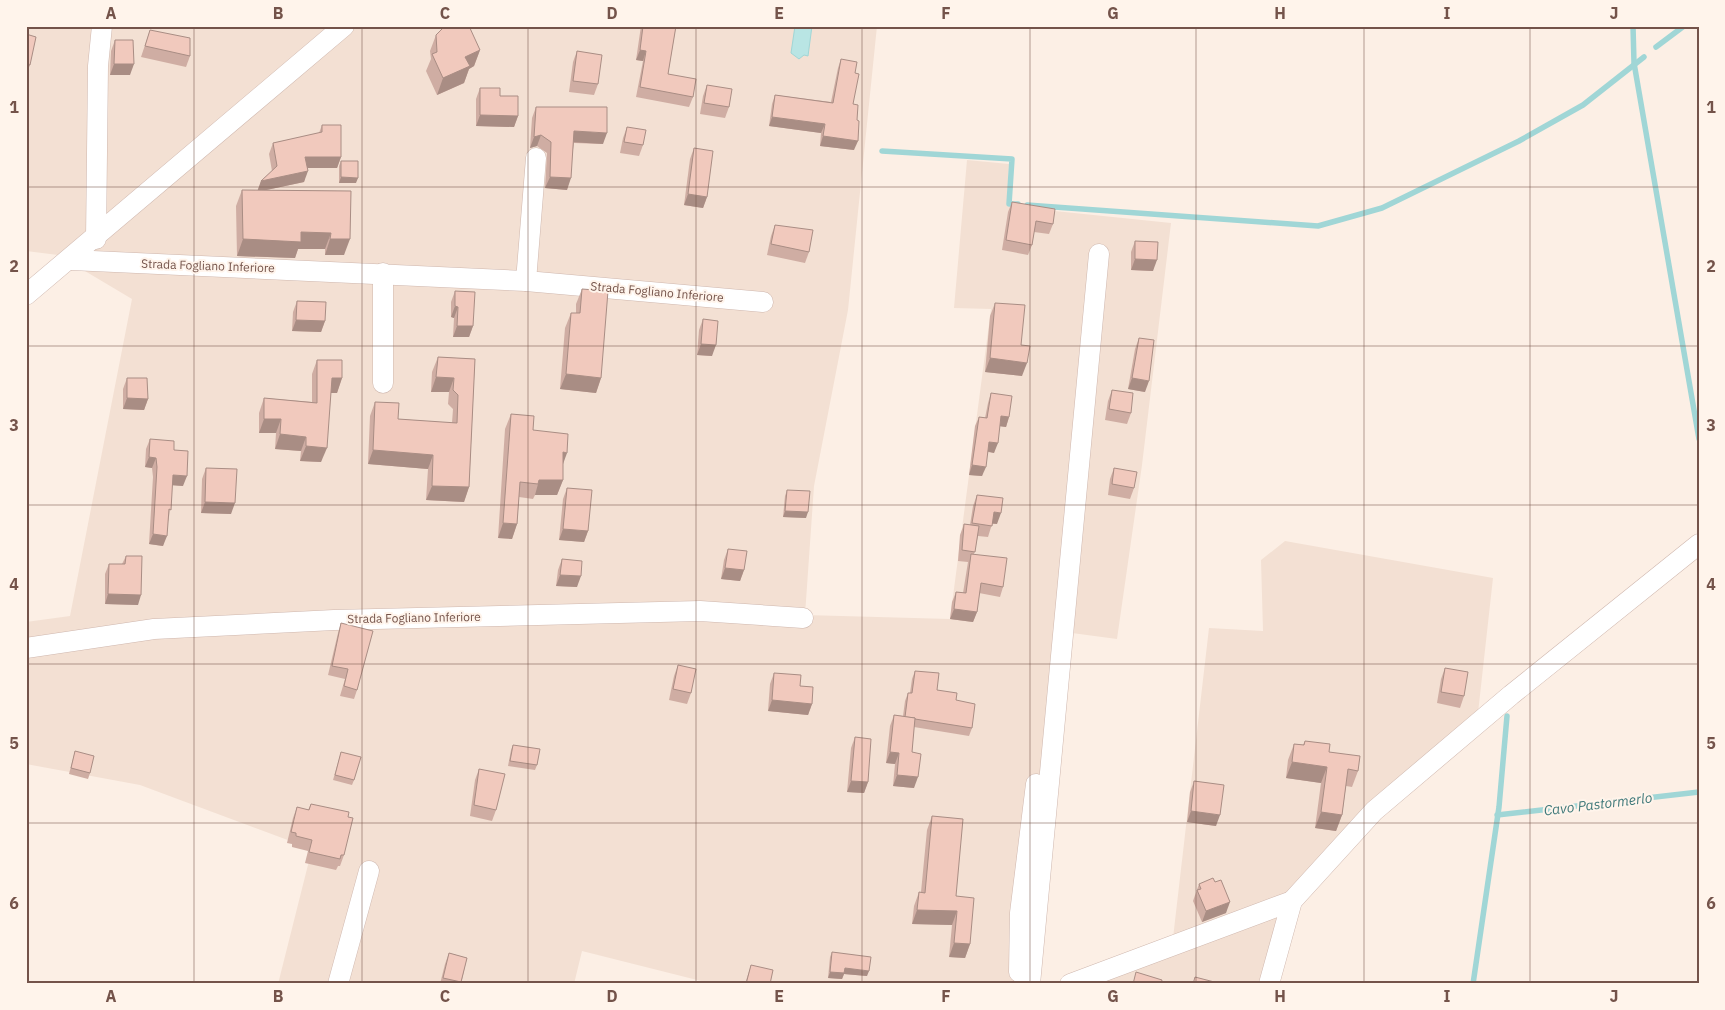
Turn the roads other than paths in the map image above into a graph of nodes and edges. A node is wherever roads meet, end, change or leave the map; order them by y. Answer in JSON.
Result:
{"nodes":[{"id":1,"x":102,"y":26,"type":"edge"},
{"id":2,"x":344,"y":26,"type":"edge"},
{"id":3,"x":536,"y":158,"type":"dead end"},
{"id":4,"x":96,"y":239,"type":"junction"},
{"id":5,"x":1099,"y":254,"type":"dead end"},
{"id":6,"x":71,"y":260,"type":"junction"},
{"id":7,"x":383,"y":273,"type":"junction"},
{"id":8,"x":526,"y":281,"type":"junction"},
{"id":9,"x":26,"y":296,"type":"edge"},
{"id":10,"x":763,"y":302,"type":"dead end"},
{"id":11,"x":383,"y":383,"type":"dead end"},
{"id":12,"x":1699,"y":544,"type":"edge"},
{"id":13,"x":803,"y":618,"type":"dead end"},
{"id":14,"x":26,"y":648,"type":"edge"},
{"id":15,"x":1040,"y":746,"type":"dead end"},
{"id":16,"x":369,"y":871,"type":"dead end"},
{"id":17,"x":1292,"y":901,"type":"junction"},
{"id":18,"x":1077,"y":982,"type":"edge"},
{"id":19,"x":338,"y":984,"type":"edge"},
{"id":20,"x":1019,"y":984,"type":"edge"},
{"id":21,"x":1030,"y":984,"type":"edge"},
{"id":22,"x":1269,"y":984,"type":"edge"}],
"edges":[{"from":1,"to":4,"type":"street"},
{"from":2,"to":4,"type":"street"},
{"from":3,"to":8,"type":"street"},
{"from":4,"to":6,"type":"street"},
{"from":5,"to":21,"type":"street"},
{"from":6,"to":7,"type":"street","name":"Strada Fogliano Inferiore"},
{"from":6,"to":9,"type":"street"},
{"from":7,"to":8,"type":"street","name":"Strada Fogliano Inferiore"},
{"from":7,"to":11,"type":"street"},
{"from":8,"to":10,"type":"street","name":"Strada Fogliano Inferiore"},
{"from":12,"to":17,"type":"street"},
{"from":13,"to":14,"type":"street","name":"Strada Fogliano Inferiore"},
{"from":15,"to":20,"type":"street"},
{"from":16,"to":19,"type":"street"},
{"from":17,"to":18,"type":"street"},
{"from":17,"to":22,"type":"street"}]}
